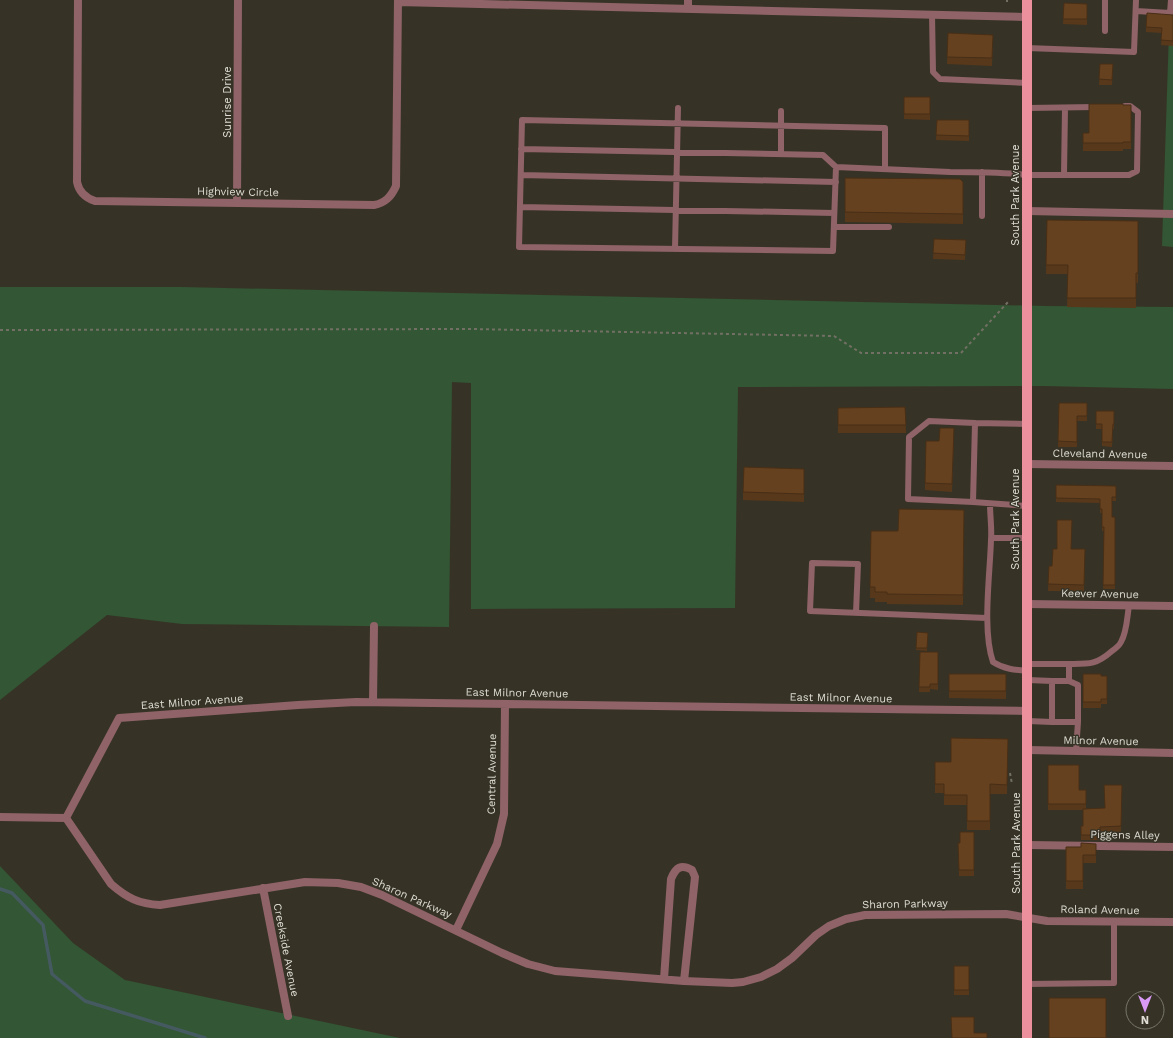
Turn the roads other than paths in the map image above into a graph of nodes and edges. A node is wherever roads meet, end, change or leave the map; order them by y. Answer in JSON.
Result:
{"nodes":[{"id":1,"x":78,"y":0,"type":"edge"},
{"id":2,"x":238,"y":0,"type":"edge"},
{"id":3,"x":1027,"y":0,"type":"edge"},
{"id":4,"x":1105,"y":0,"type":"edge"},
{"id":5,"x":1136,"y":0,"type":"edge"},
{"id":6,"x":1171,"y":0,"type":"edge"},
{"id":7,"x":398,"y":1,"type":"edge"},
{"id":8,"x":547,"y":3,"type":"edge"},
{"id":9,"x":688,"y":4,"type":"edge"},
{"id":10,"x":1136,"y":12,"type":"junction"},
{"id":11,"x":932,"y":14,"type":"junction"},
{"id":12,"x":1027,"y":17,"type":"junction"},
{"id":13,"x":1104,"y":31,"type":"dead end"},
{"id":14,"x":1027,"y":48,"type":"junction"},
{"id":15,"x":1027,"y":83,"type":"junction"},
{"id":16,"x":1101,"y":107,"type":"edge"},
{"id":17,"x":1115,"y":107,"type":"edge"},
{"id":18,"x":678,"y":108,"type":"dead end"},
{"id":19,"x":1027,"y":108,"type":"junction"},
{"id":20,"x":1065,"y":108,"type":"junction"},
{"id":21,"x":781,"y":111,"type":"dead end"},
{"id":22,"x":678,"y":123,"type":"junction"},
{"id":23,"x":781,"y":126,"type":"junction"},
{"id":24,"x":521,"y":148,"type":"junction"},
{"id":25,"x":677,"y":152,"type":"junction"},
{"id":26,"x":781,"y":154,"type":"junction"},
{"id":27,"x":836,"y":167,"type":"junction"},
{"id":28,"x":885,"y":169,"type":"junction"},
{"id":29,"x":982,"y":172,"type":"junction"},
{"id":30,"x":1027,"y":174,"type":"junction"},
{"id":31,"x":521,"y":175,"type":"junction"},
{"id":32,"x":1064,"y":175,"type":"junction"},
{"id":33,"x":676,"y":179,"type":"junction"},
{"id":34,"x":836,"y":182,"type":"junction"},
{"id":35,"x":237,"y":203,"type":"junction"},
{"id":36,"x":520,"y":207,"type":"junction"},
{"id":37,"x":675,"y":210,"type":"junction"},
{"id":38,"x":1027,"y":211,"type":"junction"},
{"id":39,"x":834,"y":213,"type":"junction"},
{"id":40,"x":1173,"y":214,"type":"edge"},
{"id":41,"x":982,"y":216,"type":"dead end"},
{"id":42,"x":834,"y":227,"type":"junction"},
{"id":43,"x":888,"y":227,"type":"dead end"},
{"id":44,"x":674,"y":249,"type":"junction"},
{"id":45,"x":975,"y":423,"type":"junction"},
{"id":46,"x":1027,"y":424,"type":"junction"},
{"id":47,"x":1027,"y":464,"type":"junction"},
{"id":48,"x":1173,"y":466,"type":"edge"},
{"id":49,"x":973,"y":502,"type":"junction"},
{"id":50,"x":990,"y":504,"type":"junction"},
{"id":51,"x":1027,"y":506,"type":"junction"},
{"id":52,"x":992,"y":538,"type":"junction"},
{"id":53,"x":1027,"y":538,"type":"junction"},
{"id":54,"x":1027,"y":604,"type":"junction"},
{"id":55,"x":1129,"y":606,"type":"junction"},
{"id":56,"x":1173,"y":606,"type":"edge"},
{"id":57,"x":856,"y":613,"type":"junction"},
{"id":58,"x":988,"y":618,"type":"junction"},
{"id":59,"x":374,"y":626,"type":"dead end"},
{"id":60,"x":1069,"y":664,"type":"junction"},
{"id":61,"x":1027,"y":672,"type":"junction"},
{"id":62,"x":1052,"y":681,"type":"junction"},
{"id":63,"x":1069,"y":681,"type":"junction"},
{"id":64,"x":373,"y":702,"type":"junction"},
{"id":65,"x":504,"y":704,"type":"junction"},
{"id":66,"x":1028,"y":716,"type":"junction"},
{"id":67,"x":1052,"y":722,"type":"junction"},
{"id":68,"x":1078,"y":722,"type":"junction"},
{"id":69,"x":1028,"y":750,"type":"junction"},
{"id":70,"x":1076,"y":751,"type":"junction"},
{"id":71,"x":1173,"y":753,"type":"edge"},
{"id":72,"x":0,"y":817,"type":"edge"},
{"id":73,"x":66,"y":818,"type":"junction"},
{"id":74,"x":1028,"y":845,"type":"junction"},
{"id":75,"x":1173,"y":847,"type":"edge"},
{"id":76,"x":263,"y":888,"type":"junction"},
{"id":77,"x":1027,"y":917,"type":"junction"},
{"id":78,"x":1114,"y":921,"type":"junction"},
{"id":79,"x":1173,"y":922,"type":"edge"},
{"id":80,"x":456,"y":930,"type":"junction"},
{"id":81,"x":664,"y":979,"type":"junction"},
{"id":82,"x":684,"y":981,"type":"junction"},
{"id":83,"x":1027,"y":984,"type":"junction"},
{"id":84,"x":288,"y":1016,"type":"dead end"},
{"id":85,"x":1027,"y":1038,"type":"edge"}],
"edges":[{"from":1,"to":35,"type":"street","name":"Highview Circle"},
{"from":2,"to":35,"type":"street","name":"Sunrise Drive"},
{"from":3,"to":12,"type":"main road","name":"South Park Avenue"},
{"from":4,"to":13,"type":"lane"},
{"from":5,"to":10,"type":"lane"},
{"from":6,"to":10,"type":"lane"},
{"from":7,"to":8,"type":"street"},
{"from":7,"to":35,"type":"street","name":"Highview Circle"},
{"from":8,"to":9,"type":"street"},
{"from":9,"to":11,"type":"street"},
{"from":10,"to":14,"type":"lane"},
{"from":11,"to":12,"type":"street"},
{"from":11,"to":15,"type":"lane"},
{"from":12,"to":14,"type":"main road","name":"South Park Avenue"},
{"from":14,"to":15,"type":"main road","name":"South Park Avenue"},
{"from":15,"to":19,"type":"main road","name":"South Park Avenue"},
{"from":16,"to":20,"type":"lane"},
{"from":17,"to":32,"type":"lane"},
{"from":18,"to":22,"type":"lane"},
{"from":19,"to":20,"type":"lane"},
{"from":19,"to":30,"type":"main road","name":"South Park Avenue"},
{"from":20,"to":32,"type":"lane"},
{"from":21,"to":23,"type":"lane"},
{"from":22,"to":23,"type":"lane"},
{"from":22,"to":24,"type":"lane"},
{"from":22,"to":25,"type":"lane"},
{"from":23,"to":26,"type":"lane"},
{"from":23,"to":28,"type":"lane"},
{"from":24,"to":25,"type":"lane"},
{"from":24,"to":31,"type":"lane"},
{"from":25,"to":26,"type":"lane"},
{"from":25,"to":33,"type":"lane"},
{"from":26,"to":27,"type":"lane"},
{"from":27,"to":28,"type":"lane"},
{"from":27,"to":34,"type":"lane"},
{"from":28,"to":29,"type":"lane"},
{"from":29,"to":30,"type":"lane"},
{"from":29,"to":41,"type":"lane"},
{"from":30,"to":32,"type":"lane"},
{"from":30,"to":38,"type":"main road","name":"South Park Avenue"},
{"from":31,"to":33,"type":"lane"},
{"from":31,"to":36,"type":"lane"},
{"from":33,"to":34,"type":"lane"},
{"from":33,"to":37,"type":"lane"},
{"from":34,"to":39,"type":"lane"},
{"from":36,"to":37,"type":"lane"},
{"from":36,"to":44,"type":"lane"},
{"from":37,"to":39,"type":"lane"},
{"from":37,"to":44,"type":"lane"},
{"from":38,"to":40,"type":"street"},
{"from":38,"to":46,"type":"main road","name":"South Park Avenue"},
{"from":39,"to":42,"type":"lane"},
{"from":42,"to":43,"type":"lane"},
{"from":42,"to":44,"type":"lane"},
{"from":45,"to":46,"type":"lane"},
{"from":45,"to":49,"type":"lane"},
{"from":45,"to":49,"type":"lane"},
{"from":46,"to":47,"type":"main road","name":"South Park Avenue"},
{"from":47,"to":48,"type":"street","name":"Cleveland Avenue"},
{"from":47,"to":51,"type":"main road","name":"South Park Avenue"},
{"from":49,"to":50,"type":"lane"},
{"from":50,"to":51,"type":"lane"},
{"from":50,"to":52,"type":"lane"},
{"from":51,"to":53,"type":"main road","name":"South Park Avenue"},
{"from":52,"to":53,"type":"lane"},
{"from":52,"to":58,"type":"lane"},
{"from":53,"to":54,"type":"main road","name":"South Park Avenue"},
{"from":54,"to":55,"type":"street","name":"Keever Avenue"},
{"from":54,"to":61,"type":"main road","name":"South Park Avenue"},
{"from":55,"to":56,"type":"street","name":"Keever Avenue"},
{"from":55,"to":60,"type":"lane"},
{"from":57,"to":57,"type":"lane"},
{"from":57,"to":58,"type":"lane"},
{"from":58,"to":61,"type":"lane"},
{"from":59,"to":64,"type":"street"},
{"from":60,"to":61,"type":"lane"},
{"from":60,"to":63,"type":"lane"},
{"from":61,"to":62,"type":"lane"},
{"from":61,"to":66,"type":"main road","name":"South Park Avenue"},
{"from":62,"to":63,"type":"lane"},
{"from":62,"to":67,"type":"lane"},
{"from":63,"to":68,"type":"lane"},
{"from":64,"to":65,"type":"street","name":"East Milnor Avenue"},
{"from":64,"to":73,"type":"street","name":"East Milnor Avenue"},
{"from":65,"to":66,"type":"street","name":"East Milnor Avenue"},
{"from":65,"to":80,"type":"street","name":"Central Avenue"},
{"from":66,"to":67,"type":"lane"},
{"from":66,"to":69,"type":"main road","name":"South Park Avenue"},
{"from":67,"to":68,"type":"lane"},
{"from":68,"to":70,"type":"lane"},
{"from":69,"to":70,"type":"street","name":"Milnor Avenue"},
{"from":69,"to":74,"type":"main road","name":"South Park Avenue"},
{"from":70,"to":71,"type":"street","name":"Milnor Avenue"},
{"from":72,"to":73,"type":"street"},
{"from":73,"to":76,"type":"street","name":"Sharon Parkway"},
{"from":74,"to":75,"type":"street","name":"Piggens Alley"},
{"from":74,"to":77,"type":"main road","name":"South Park Avenue"},
{"from":76,"to":80,"type":"street","name":"Sharon Parkway"},
{"from":76,"to":84,"type":"street","name":"Creekside Avenue"},
{"from":77,"to":78,"type":"street","name":"Roland Avenue"},
{"from":77,"to":82,"type":"street","name":"Sharon Parkway"},
{"from":77,"to":83,"type":"main road","name":"South Park Avenue"},
{"from":78,"to":79,"type":"street","name":"Roland Avenue"},
{"from":78,"to":83,"type":"lane"},
{"from":80,"to":81,"type":"street","name":"Sharon Parkway"},
{"from":81,"to":82,"type":"street","name":"Sharon Parkway"},
{"from":81,"to":82,"type":"street"},
{"from":83,"to":85,"type":"main road","name":"South Park Avenue"}]}
